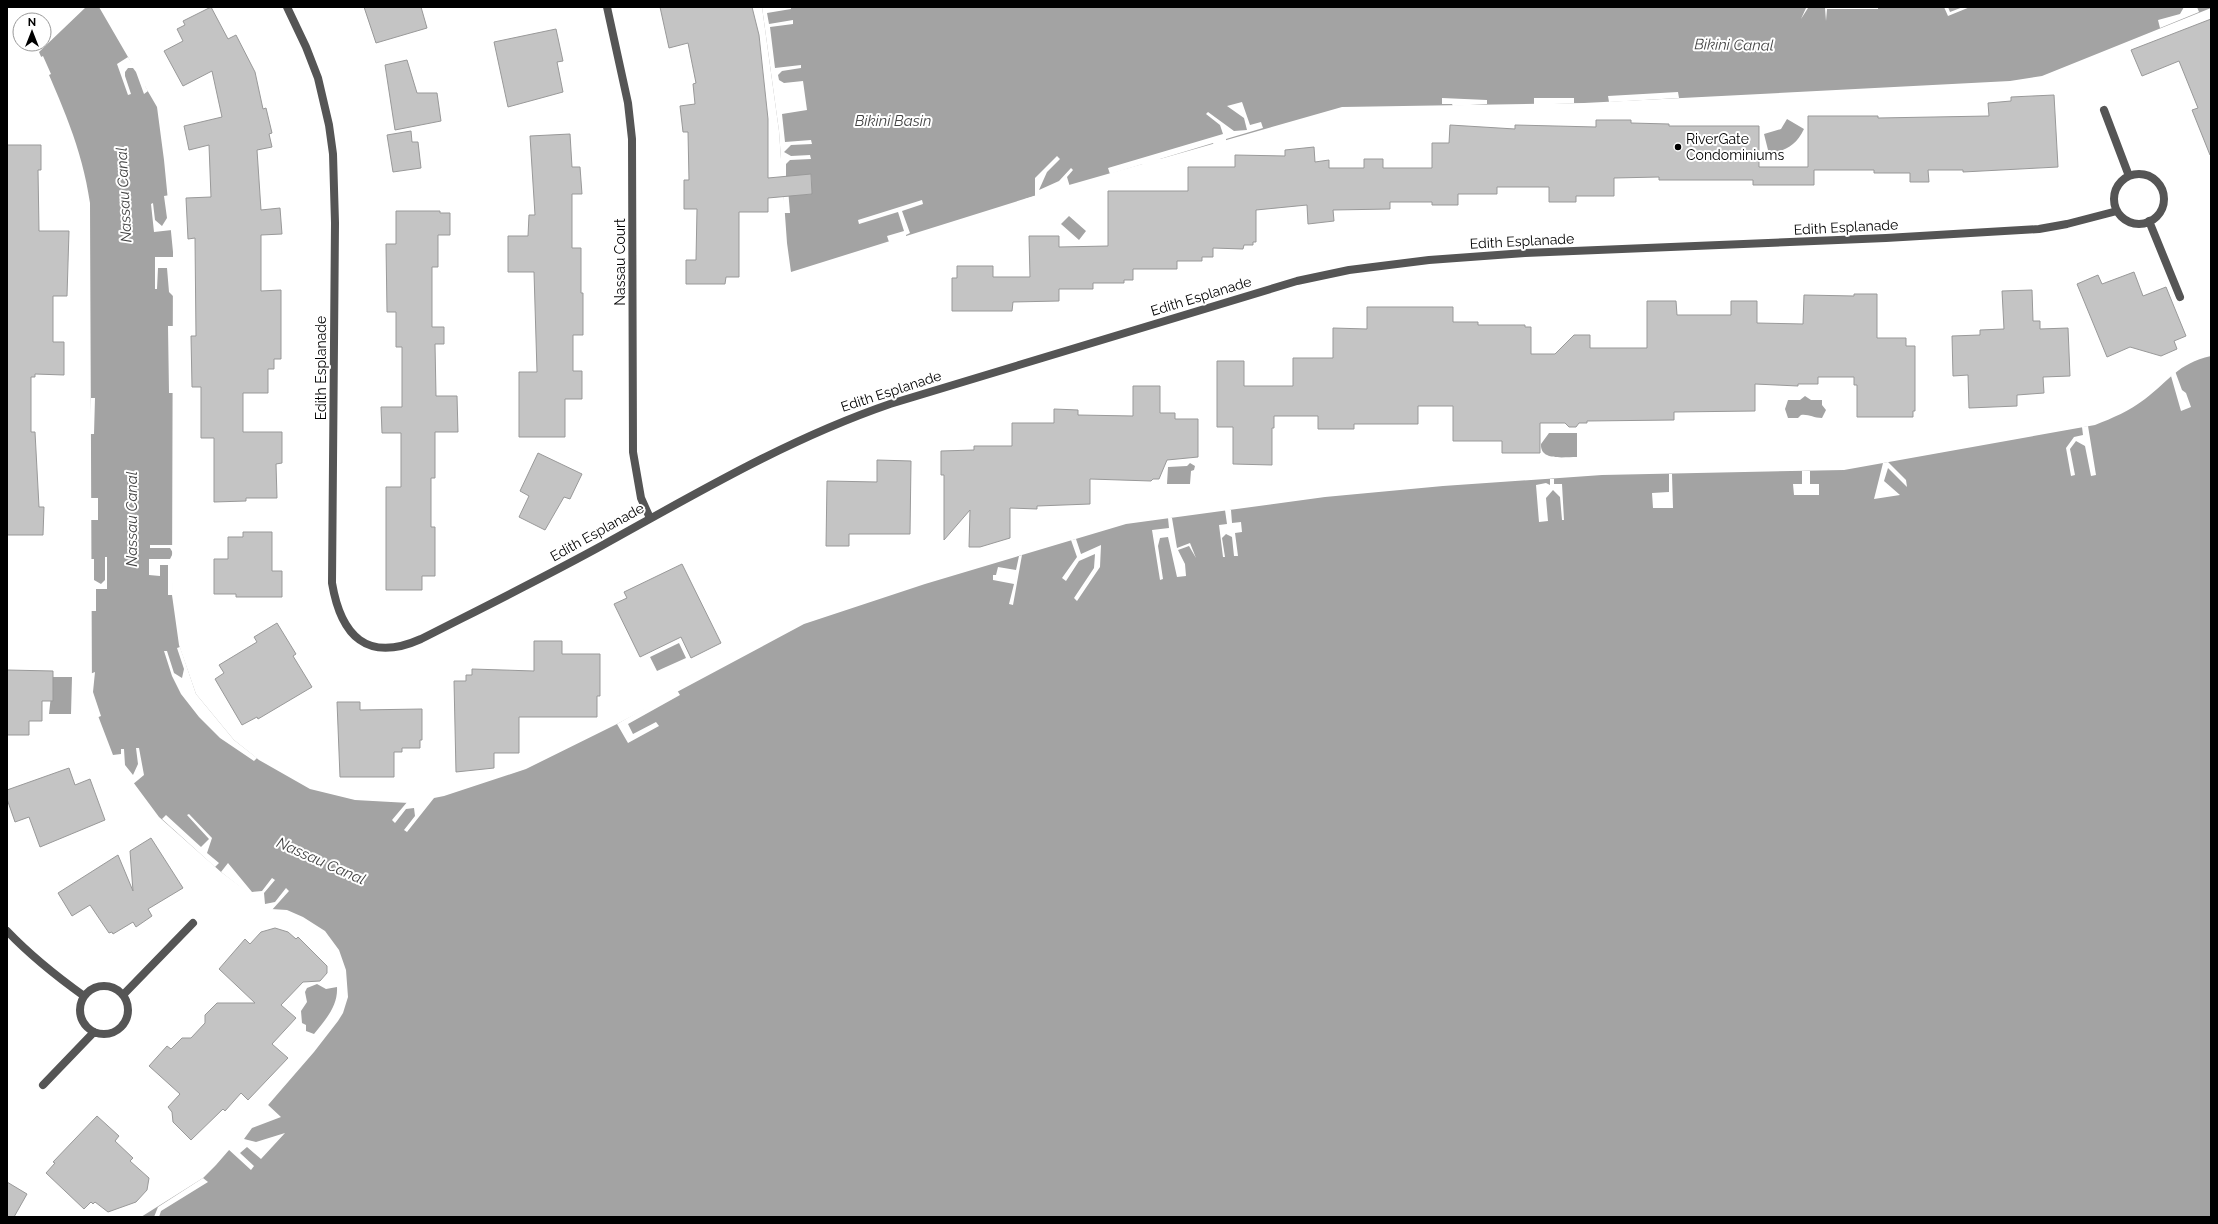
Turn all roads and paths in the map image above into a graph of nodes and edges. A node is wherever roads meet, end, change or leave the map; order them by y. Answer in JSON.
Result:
{"nodes":[{"id":1,"x":287,"y":7,"type":"edge"},
{"id":2,"x":607,"y":7,"type":"edge"},
{"id":3,"x":2104,"y":110,"type":"dead end"},
{"id":4,"x":2129,"y":176,"type":"junction"},
{"id":5,"x":2117,"y":211,"type":"junction"},
{"id":6,"x":2149,"y":221,"type":"junction"},
{"id":7,"x":2180,"y":297,"type":"dead end"},
{"id":8,"x":650,"y":518,"type":"junction"},
{"id":9,"x":193,"y":923,"type":"dead end"},
{"id":10,"x":7,"y":930,"type":"edge"},
{"id":11,"x":124,"y":995,"type":"junction"},
{"id":12,"x":84,"y":996,"type":"junction"},
{"id":13,"x":94,"y":1032,"type":"junction"},
{"id":14,"x":42,"y":1085,"type":"dead end"}],
"edges":[{"from":1,"to":8,"type":"street","name":"Edith Esplanade"},
{"from":2,"to":8,"type":"street","name":"Nassau Court"},
{"from":3,"to":4,"type":"street"},
{"from":4,"to":5,"type":"street"},
{"from":4,"to":6,"type":"street"},
{"from":5,"to":6,"type":"street"},
{"from":5,"to":8,"type":"street","name":"Edith Esplanade"},
{"from":6,"to":7,"type":"street"},
{"from":9,"to":11,"type":"street"},
{"from":10,"to":12,"type":"street"},
{"from":11,"to":12,"type":"street"},
{"from":11,"to":13,"type":"street"},
{"from":12,"to":13,"type":"street"},
{"from":13,"to":14,"type":"street"}]}
